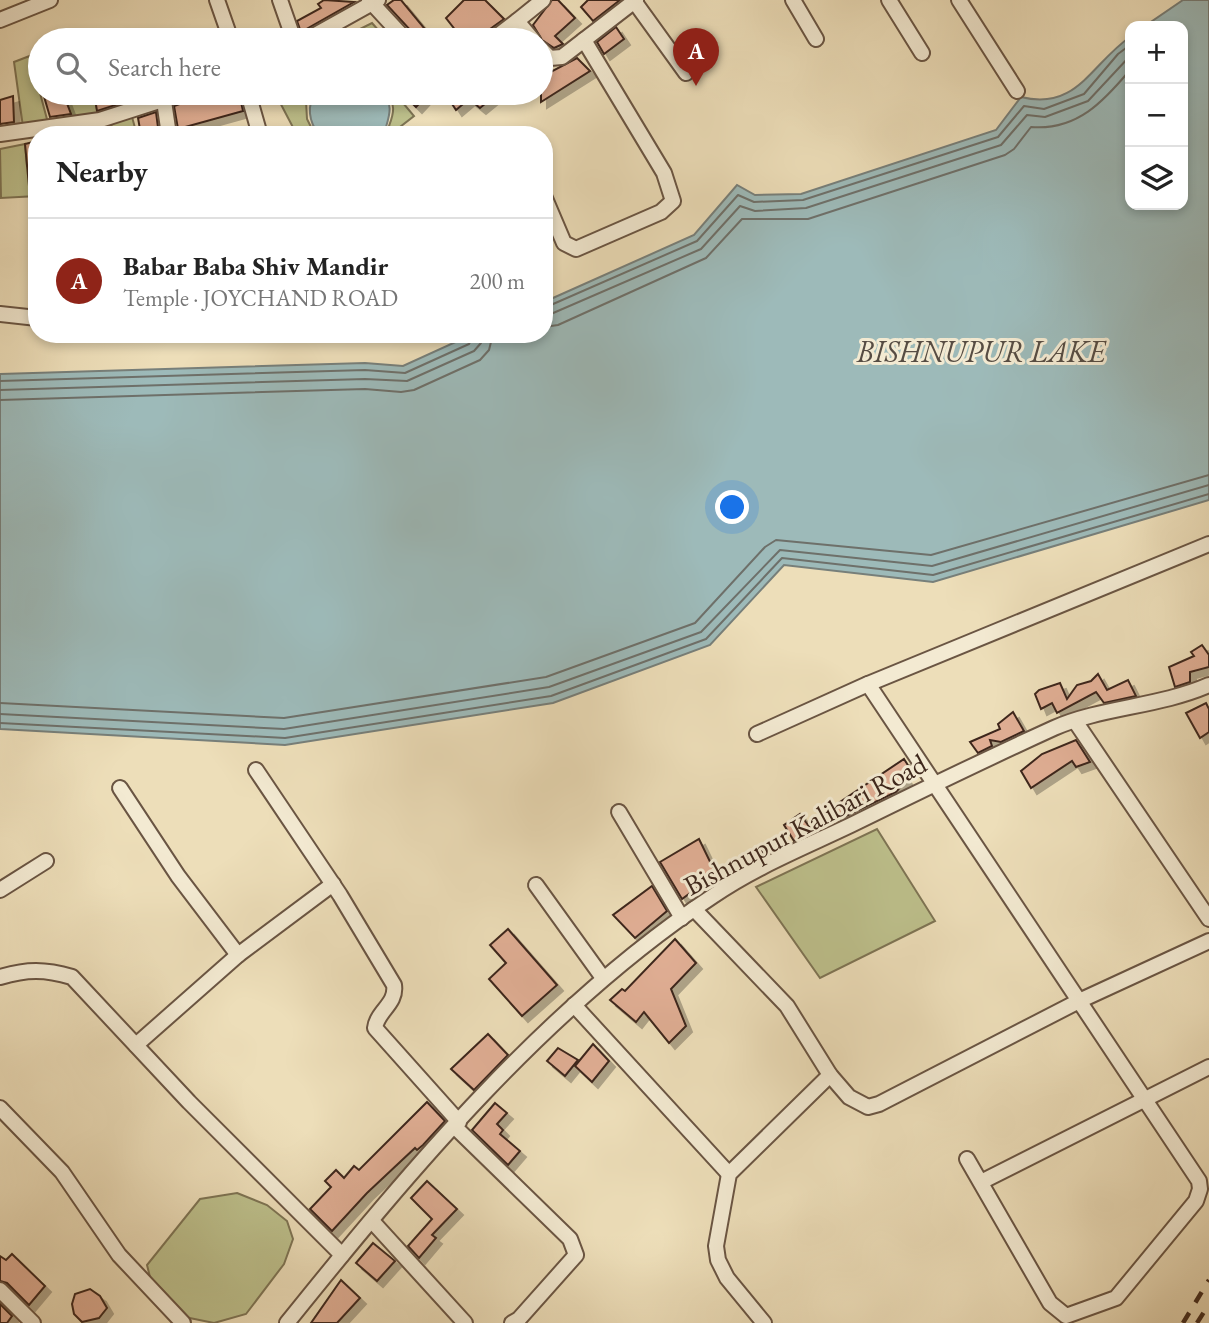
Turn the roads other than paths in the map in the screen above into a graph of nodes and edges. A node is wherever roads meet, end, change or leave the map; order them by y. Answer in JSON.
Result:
{"nodes":[{"id":1,"x":50,"y":0,"type":"edge"},
{"id":2,"x":217,"y":0,"type":"edge"},
{"id":3,"x":280,"y":0,"type":"edge"},
{"id":4,"x":543,"y":0,"type":"edge"},
{"id":5,"x":793,"y":0,"type":"edge"},
{"id":6,"x":889,"y":0,"type":"edge"},
{"id":7,"x":959,"y":0,"type":"edge"},
{"id":8,"x":373,"y":1,"type":"edge"},
{"id":9,"x":635,"y":1,"type":"edge"},
{"id":10,"x":0,"y":20,"type":"edge"},
{"id":11,"x":517,"y":21,"type":"junction"},
{"id":12,"x":227,"y":28,"type":"edge"},
{"id":13,"x":290,"y":28,"type":"edge"},
{"id":14,"x":327,"y":28,"type":"edge"},
{"id":15,"x":396,"y":28,"type":"edge"},
{"id":16,"x":508,"y":28,"type":"edge"},
{"id":17,"x":523,"y":28,"type":"edge"},
{"id":18,"x":816,"y":39,"type":"dead end"},
{"id":19,"x":584,"y":40,"type":"junction"},
{"id":20,"x":922,"y":53,"type":"dead end"},
{"id":21,"x":553,"y":58,"type":"edge"},
{"id":22,"x":686,"y":73,"type":"dead end"},
{"id":23,"x":1017,"y":91,"type":"dead end"},
{"id":24,"x":151,"y":105,"type":"edge"},
{"id":25,"x":165,"y":105,"type":"edge"},
{"id":26,"x":251,"y":105,"type":"edge"},
{"id":27,"x":57,"y":126,"type":"edge"},
{"id":28,"x":168,"y":126,"type":"edge"},
{"id":29,"x":257,"y":126,"type":"edge"},
{"id":30,"x":28,"y":130,"type":"edge"},
{"id":31,"x":0,"y":134,"type":"edge"},
{"id":32,"x":553,"y":217,"type":"edge"},
{"id":33,"x":0,"y":314,"type":"edge"},
{"id":34,"x":28,"y":317,"type":"edge"},
{"id":35,"x":1209,"y":544,"type":"edge"},
{"id":36,"x":868,"y":684,"type":"junction"},
{"id":37,"x":1209,"y":685,"type":"edge"},
{"id":38,"x":1076,"y":721,"type":"junction"},
{"id":39,"x":757,"y":734,"type":"dead end"},
{"id":40,"x":256,"y":769,"type":"dead end"},
{"id":41,"x":932,"y":783,"type":"junction"},
{"id":42,"x":120,"y":788,"type":"dead end"},
{"id":43,"x":619,"y":812,"type":"dead end"},
{"id":44,"x":46,"y":861,"type":"dead end"},
{"id":45,"x":333,"y":884,"type":"junction"},
{"id":46,"x":536,"y":885,"type":"dead end"},
{"id":47,"x":0,"y":890,"type":"edge"},
{"id":48,"x":688,"y":914,"type":"junction"},
{"id":49,"x":1209,"y":919,"type":"edge"},
{"id":50,"x":1209,"y":942,"type":"edge"},
{"id":51,"x":238,"y":955,"type":"junction"},
{"id":52,"x":0,"y":977,"type":"edge"},
{"id":53,"x":603,"y":978,"type":"junction"},
{"id":54,"x":1079,"y":1001,"type":"junction"},
{"id":55,"x":575,"y":1005,"type":"junction"},
{"id":56,"x":136,"y":1045,"type":"junction"},
{"id":57,"x":1209,"y":1067,"type":"edge"},
{"id":58,"x":830,"y":1075,"type":"junction"},
{"id":59,"x":1143,"y":1100,"type":"junction"},
{"id":60,"x":0,"y":1108,"type":"edge"},
{"id":61,"x":457,"y":1125,"type":"junction"},
{"id":62,"x":967,"y":1159,"type":"dead end"},
{"id":63,"x":729,"y":1174,"type":"junction"},
{"id":64,"x":981,"y":1182,"type":"junction"},
{"id":65,"x":372,"y":1221,"type":"junction"},
{"id":66,"x":342,"y":1255,"type":"junction"},
{"id":67,"x":0,"y":1290,"type":"edge"},
{"id":68,"x":33,"y":1323,"type":"edge"},
{"id":69,"x":183,"y":1323,"type":"edge"},
{"id":70,"x":287,"y":1323,"type":"edge"},
{"id":71,"x":465,"y":1323,"type":"edge"},
{"id":72,"x":512,"y":1323,"type":"edge"},
{"id":73,"x":764,"y":1323,"type":"edge"}],
"edges":[{"from":1,"to":10,"type":"street"},
{"from":2,"to":12,"type":"street"},
{"from":3,"to":13,"type":"street"},
{"from":4,"to":11,"type":"street"},
{"from":5,"to":18,"type":"street"},
{"from":6,"to":20,"type":"street"},
{"from":7,"to":23,"type":"street"},
{"from":8,"to":14,"type":"street"},
{"from":8,"to":15,"type":"street"},
{"from":9,"to":19,"type":"street"},
{"from":9,"to":22,"type":"street"},
{"from":11,"to":16,"type":"street"},
{"from":11,"to":17,"type":"street"},
{"from":19,"to":21,"type":"street"},
{"from":19,"to":32,"type":"street"},
{"from":24,"to":27,"type":"street"},
{"from":25,"to":28,"type":"street"},
{"from":26,"to":29,"type":"street"},
{"from":30,"to":31,"type":"street"},
{"from":33,"to":34,"type":"street"},
{"from":35,"to":36,"type":"street"},
{"from":36,"to":39,"type":"street"},
{"from":36,"to":41,"type":"street"},
{"from":37,"to":38,"type":"street","name":"Bishnupur Kalibari Road"},
{"from":38,"to":41,"type":"street","name":"Bishnupur Kalibari Road"},
{"from":38,"to":49,"type":"street"},
{"from":40,"to":45,"type":"street"},
{"from":41,"to":48,"type":"street","name":"Bishnupur Kalibari Road"},
{"from":41,"to":54,"type":"street"},
{"from":42,"to":51,"type":"street"},
{"from":43,"to":48,"type":"street"},
{"from":44,"to":47,"type":"street"},
{"from":45,"to":51,"type":"street"},
{"from":45,"to":61,"type":"street"},
{"from":46,"to":53,"type":"street"},
{"from":48,"to":53,"type":"street","name":"Bishnupur Kalibari Road"},
{"from":48,"to":58,"type":"street"},
{"from":50,"to":54,"type":"street"},
{"from":51,"to":56,"type":"street"},
{"from":52,"to":56,"type":"street"},
{"from":53,"to":55,"type":"street","name":"Bishnupur Kalibari Road"},
{"from":54,"to":58,"type":"street"},
{"from":54,"to":59,"type":"street"},
{"from":55,"to":61,"type":"street","name":"Bishnupur Kalibari Road"},
{"from":55,"to":63,"type":"street"},
{"from":56,"to":66,"type":"street"},
{"from":57,"to":59,"type":"street"},
{"from":58,"to":63,"type":"street"},
{"from":59,"to":64,"type":"street"},
{"from":59,"to":64,"type":"street"},
{"from":60,"to":69,"type":"street"},
{"from":61,"to":65,"type":"street","name":"Bishnupur Kalibari Road"},
{"from":61,"to":72,"type":"street"},
{"from":62,"to":64,"type":"street"},
{"from":63,"to":73,"type":"street"},
{"from":65,"to":66,"type":"street","name":"Bishnupur Kalibari Road"},
{"from":65,"to":71,"type":"street"},
{"from":66,"to":70,"type":"street","name":"Bishnupur Kalibari Road"},
{"from":67,"to":68,"type":"street"}]}
